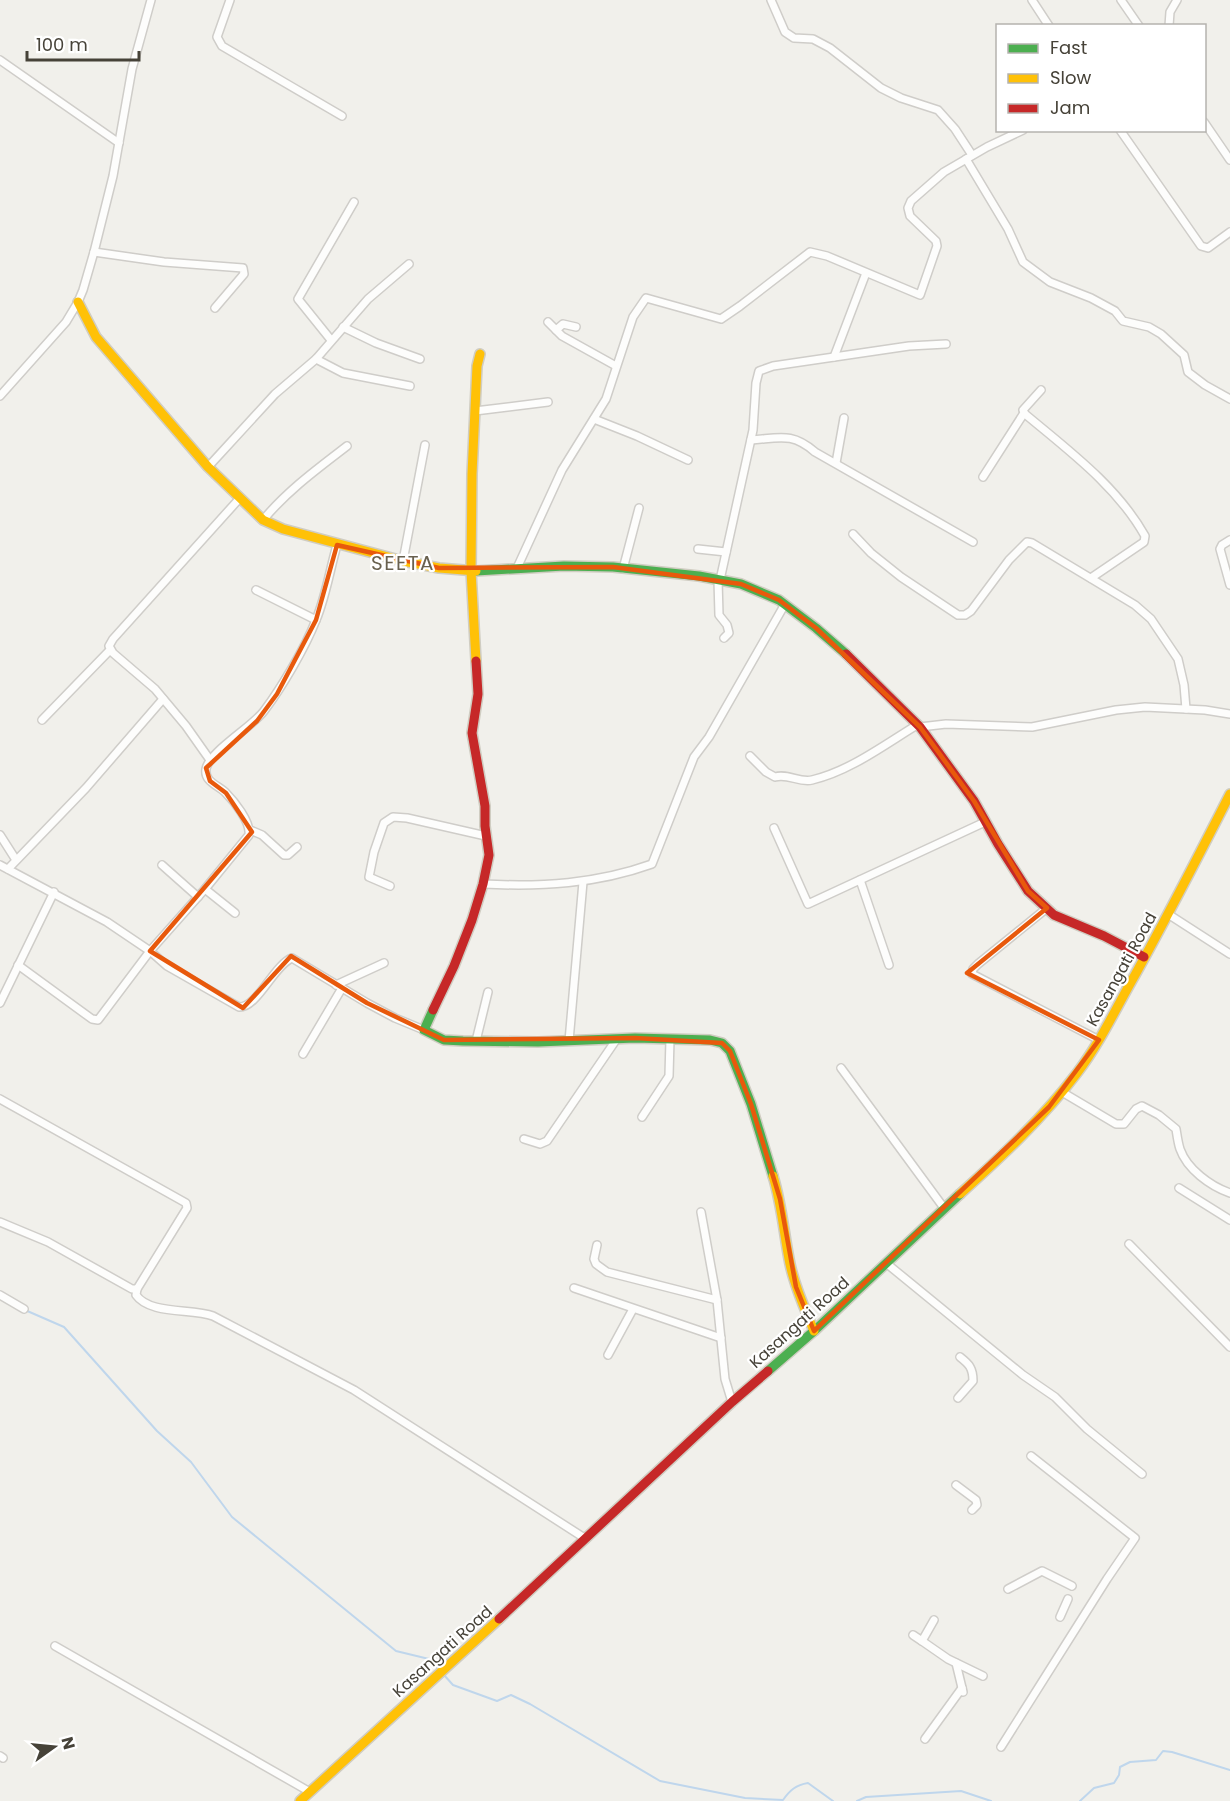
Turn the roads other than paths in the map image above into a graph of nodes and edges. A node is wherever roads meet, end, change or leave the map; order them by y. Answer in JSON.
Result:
{"nodes":[{"id":1,"x":151,"y":0,"type":"edge"},
{"id":2,"x":230,"y":0,"type":"edge"},
{"id":3,"x":771,"y":0,"type":"edge"},
{"id":4,"x":1032,"y":0,"type":"edge"},
{"id":5,"x":1121,"y":0,"type":"edge"},
{"id":6,"x":1177,"y":0,"type":"edge"},
{"id":7,"x":1048,"y":24,"type":"edge"},
{"id":8,"x":1138,"y":24,"type":"edge"},
{"id":9,"x":1169,"y":24,"type":"edge"},
{"id":10,"x":0,"y":60,"type":"edge"},
{"id":11,"x":342,"y":116,"type":"dead end"},
{"id":12,"x":1206,"y":125,"type":"edge"},
{"id":13,"x":1019,"y":132,"type":"edge"},
{"id":14,"x":1121,"y":132,"type":"edge"},
{"id":15,"x":119,"y":143,"type":"junction"},
{"id":16,"x":969,"y":157,"type":"junction"},
{"id":17,"x":1230,"y":160,"type":"edge"},
{"id":18,"x":354,"y":202,"type":"dead end"},
{"id":19,"x":1230,"y":232,"type":"edge"},
{"id":20,"x":94,"y":252,"type":"junction"},
{"id":21,"x":409,"y":264,"type":"dead end"},
{"id":22,"x":866,"y":273,"type":"junction"},
{"id":23,"x":78,"y":302,"type":"junction"},
{"id":24,"x":215,"y":308,"type":"dead end"},
{"id":25,"x":548,"y":322,"type":"dead end"},
{"id":26,"x":343,"y":327,"type":"junction"},
{"id":27,"x":576,"y":327,"type":"dead end"},
{"id":28,"x":556,"y":330,"type":"junction"},
{"id":29,"x":332,"y":340,"type":"junction"},
{"id":30,"x":946,"y":344,"type":"dead end"},
{"id":31,"x":480,"y":354,"type":"dead end"},
{"id":32,"x":834,"y":357,"type":"junction"},
{"id":33,"x":316,"y":359,"type":"junction"},
{"id":34,"x":420,"y":359,"type":"dead end"},
{"id":35,"x":616,"y":366,"type":"junction"},
{"id":36,"x":410,"y":386,"type":"dead end"},
{"id":37,"x":1041,"y":390,"type":"dead end"},
{"id":38,"x":0,"y":396,"type":"edge"},
{"id":39,"x":1230,"y":399,"type":"edge"},
{"id":40,"x":548,"y":402,"type":"dead end"},
{"id":41,"x":475,"y":411,"type":"junction"},
{"id":42,"x":1024,"y":413,"type":"junction"},
{"id":43,"x":844,"y":418,"type":"dead end"},
{"id":44,"x":594,"y":419,"type":"junction"},
{"id":45,"x":751,"y":440,"type":"junction"},
{"id":46,"x":425,"y":445,"type":"dead end"},
{"id":47,"x":347,"y":446,"type":"dead end"},
{"id":48,"x":688,"y":460,"type":"dead end"},
{"id":49,"x":836,"y":463,"type":"junction"},
{"id":50,"x":208,"y":467,"type":"junction"},
{"id":51,"x":983,"y":477,"type":"dead end"},
{"id":52,"x":239,"y":499,"type":"junction"},
{"id":53,"x":639,"y":508,"type":"dead end"},
{"id":54,"x":263,"y":520,"type":"junction"},
{"id":55,"x":853,"y":534,"type":"dead end"},
{"id":56,"x":1230,"y":540,"type":"edge"},
{"id":57,"x":973,"y":542,"type":"dead end"},
{"id":58,"x":337,"y":545,"type":"junction"},
{"id":59,"x":698,"y":549,"type":"dead end"},
{"id":60,"x":726,"y":552,"type":"junction"},
{"id":61,"x":403,"y":561,"type":"junction"},
{"id":62,"x":517,"y":568,"type":"junction"},
{"id":63,"x":623,"y":569,"type":"junction"},
{"id":64,"x":471,"y":571,"type":"junction"},
{"id":65,"x":1091,"y":578,"type":"junction"},
{"id":66,"x":719,"y":580,"type":"junction"},
{"id":67,"x":1230,"y":585,"type":"edge"},
{"id":68,"x":256,"y":590,"type":"dead end"},
{"id":69,"x":785,"y":604,"type":"junction"},
{"id":70,"x":316,"y":620,"type":"junction"},
{"id":71,"x":724,"y":638,"type":"dead end"},
{"id":72,"x":110,"y":650,"type":"junction"},
{"id":73,"x":164,"y":699,"type":"junction"},
{"id":74,"x":1186,"y":709,"type":"junction"},
{"id":75,"x":1230,"y":714,"type":"edge"},
{"id":76,"x":42,"y":720,"type":"dead end"},
{"id":77,"x":918,"y":726,"type":"junction"},
{"id":78,"x":750,"y":756,"type":"dead end"},
{"id":79,"x":210,"y":760,"type":"junction"},
{"id":80,"x":1230,"y":794,"type":"edge"},
{"id":81,"x":986,"y":822,"type":"junction"},
{"id":82,"x":774,"y":828,"type":"dead end"},
{"id":83,"x":250,"y":830,"type":"junction"},
{"id":84,"x":0,"y":835,"type":"edge"},
{"id":85,"x":486,"y":836,"type":"junction"},
{"id":86,"x":297,"y":847,"type":"dead end"},
{"id":87,"x":16,"y":860,"type":"junction"},
{"id":88,"x":0,"y":865,"type":"edge"},
{"id":89,"x":162,"y":865,"type":"dead end"},
{"id":90,"x":8,"y":869,"type":"junction"},
{"id":91,"x":860,"y":880,"type":"junction"},
{"id":92,"x":584,"y":882,"type":"junction"},
{"id":93,"x":483,"y":884,"type":"junction"},
{"id":94,"x":390,"y":886,"type":"dead end"},
{"id":95,"x":205,"y":889,"type":"junction"},
{"id":96,"x":54,"y":892,"type":"junction"},
{"id":97,"x":198,"y":897,"type":"junction"},
{"id":98,"x":1047,"y":908,"type":"junction"},
{"id":99,"x":235,"y":913,"type":"dead end"},
{"id":100,"x":1168,"y":914,"type":"junction"},
{"id":101,"x":150,"y":951,"type":"junction"},
{"id":102,"x":1230,"y":954,"type":"edge"},
{"id":103,"x":1144,"y":957,"type":"junction"},
{"id":104,"x":384,"y":963,"type":"dead end"},
{"id":105,"x":18,"y":965,"type":"junction"},
{"id":106,"x":889,"y":965,"type":"dead end"},
{"id":107,"x":339,"y":987,"type":"junction"},
{"id":108,"x":488,"y":992,"type":"dead end"},
{"id":109,"x":0,"y":1003,"type":"edge"},
{"id":110,"x":424,"y":1030,"type":"junction"},
{"id":111,"x":670,"y":1039,"type":"junction"},
{"id":112,"x":616,"y":1040,"type":"junction"},
{"id":113,"x":1099,"y":1040,"type":"junction"},
{"id":114,"x":476,"y":1041,"type":"junction"},
{"id":115,"x":569,"y":1041,"type":"junction"},
{"id":116,"x":303,"y":1054,"type":"dead end"},
{"id":117,"x":841,"y":1068,"type":"dead end"},
{"id":118,"x":1062,"y":1092,"type":"junction"},
{"id":119,"x":0,"y":1099,"type":"edge"},
{"id":120,"x":642,"y":1117,"type":"dead end"},
{"id":121,"x":524,"y":1139,"type":"dead end"},
{"id":122,"x":1179,"y":1188,"type":"dead end"},
{"id":123,"x":1230,"y":1193,"type":"edge"},
{"id":124,"x":944,"y":1208,"type":"junction"},
{"id":125,"x":701,"y":1212,"type":"dead end"},
{"id":126,"x":1230,"y":1220,"type":"edge"},
{"id":127,"x":0,"y":1222,"type":"edge"},
{"id":128,"x":1129,"y":1244,"type":"dead end"},
{"id":129,"x":597,"y":1245,"type":"dead end"},
{"id":130,"x":886,"y":1263,"type":"junction"},
{"id":131,"x":573,"y":1288,"type":"dead end"},
{"id":132,"x":137,"y":1289,"type":"junction"},
{"id":133,"x":0,"y":1295,"type":"edge"},
{"id":134,"x":717,"y":1299,"type":"junction"},
{"id":135,"x":24,"y":1309,"type":"dead end"},
{"id":136,"x":633,"y":1309,"type":"junction"},
{"id":137,"x":814,"y":1331,"type":"junction"},
{"id":138,"x":721,"y":1338,"type":"junction"},
{"id":139,"x":1230,"y":1347,"type":"edge"},
{"id":140,"x":608,"y":1355,"type":"dead end"},
{"id":141,"x":960,"y":1357,"type":"dead end"},
{"id":142,"x":958,"y":1398,"type":"dead end"},
{"id":143,"x":732,"y":1402,"type":"junction"},
{"id":144,"x":1032,"y":1456,"type":"dead end"},
{"id":145,"x":1142,"y":1474,"type":"dead end"},
{"id":146,"x":956,"y":1485,"type":"dead end"},
{"id":147,"x":972,"y":1510,"type":"dead end"},
{"id":148,"x":586,"y":1539,"type":"junction"},
{"id":149,"x":1072,"y":1586,"type":"dead end"},
{"id":150,"x":1008,"y":1589,"type":"dead end"},
{"id":151,"x":1068,"y":1599,"type":"dead end"},
{"id":152,"x":1060,"y":1617,"type":"dead end"},
{"id":153,"x":934,"y":1620,"type":"dead end"},
{"id":154,"x":913,"y":1635,"type":"dead end"},
{"id":155,"x":922,"y":1641,"type":"junction"},
{"id":156,"x":55,"y":1646,"type":"dead end"},
{"id":157,"x":956,"y":1662,"type":"junction"},
{"id":158,"x":983,"y":1676,"type":"dead end"},
{"id":159,"x":925,"y":1739,"type":"dead end"},
{"id":160,"x":1000,"y":1747,"type":"dead end"},
{"id":161,"x":310,"y":1792,"type":"junction"},
{"id":162,"x":300,"y":1801,"type":"edge"}],
"edges":[{"from":1,"to":15,"type":"street"},
{"from":2,"to":11,"type":"street"},
{"from":3,"to":16,"type":"street"},
{"from":4,"to":7,"type":"street"},
{"from":5,"to":8,"type":"street"},
{"from":6,"to":9,"type":"street"},
{"from":10,"to":15,"type":"street"},
{"from":12,"to":17,"type":"street"},
{"from":13,"to":16,"type":"street"},
{"from":14,"to":19,"type":"street"},
{"from":15,"to":20,"type":"street"},
{"from":16,"to":22,"type":"street"},
{"from":16,"to":39,"type":"street"},
{"from":18,"to":29,"type":"street"},
{"from":20,"to":23,"type":"street"},
{"from":20,"to":24,"type":"street"},
{"from":21,"to":26,"type":"street"},
{"from":22,"to":32,"type":"street"},
{"from":22,"to":35,"type":"street"},
{"from":23,"to":38,"type":"street"},
{"from":23,"to":50,"type":"street"},
{"from":25,"to":28,"type":"street"},
{"from":26,"to":29,"type":"street"},
{"from":26,"to":34,"type":"street"},
{"from":27,"to":28,"type":"street"},
{"from":28,"to":35,"type":"street"},
{"from":29,"to":33,"type":"street"},
{"from":30,"to":32,"type":"street"},
{"from":31,"to":41,"type":"street"},
{"from":32,"to":45,"type":"street"},
{"from":33,"to":36,"type":"street"},
{"from":33,"to":50,"type":"street"},
{"from":35,"to":44,"type":"street"},
{"from":37,"to":42,"type":"street"},
{"from":40,"to":41,"type":"street"},
{"from":41,"to":64,"type":"street"},
{"from":42,"to":51,"type":"street"},
{"from":42,"to":65,"type":"street"},
{"from":43,"to":49,"type":"street"},
{"from":44,"to":48,"type":"street"},
{"from":44,"to":62,"type":"street"},
{"from":45,"to":49,"type":"street"},
{"from":45,"to":60,"type":"street"},
{"from":46,"to":61,"type":"street"},
{"from":47,"to":54,"type":"street"},
{"from":49,"to":57,"type":"street"},
{"from":50,"to":52,"type":"street"},
{"from":52,"to":54,"type":"street"},
{"from":52,"to":72,"type":"street"},
{"from":53,"to":63,"type":"street"},
{"from":54,"to":58,"type":"street"},
{"from":55,"to":65,"type":"street"},
{"from":56,"to":67,"type":"street"},
{"from":58,"to":61,"type":"street"},
{"from":58,"to":70,"type":"street"},
{"from":59,"to":60,"type":"street"},
{"from":60,"to":66,"type":"street"},
{"from":61,"to":64,"type":"street"},
{"from":62,"to":63,"type":"street"},
{"from":62,"to":64,"type":"street"},
{"from":63,"to":66,"type":"street"},
{"from":64,"to":85,"type":"street"},
{"from":65,"to":74,"type":"street"},
{"from":66,"to":69,"type":"street"},
{"from":66,"to":71,"type":"street"},
{"from":68,"to":70,"type":"street"},
{"from":69,"to":77,"type":"street"},
{"from":69,"to":92,"type":"street"},
{"from":70,"to":79,"type":"street"},
{"from":72,"to":73,"type":"street"},
{"from":72,"to":76,"type":"street"},
{"from":73,"to":79,"type":"street"},
{"from":73,"to":87,"type":"street"},
{"from":74,"to":75,"type":"street"},
{"from":74,"to":77,"type":"street"},
{"from":77,"to":78,"type":"street"},
{"from":77,"to":81,"type":"street"},
{"from":79,"to":83,"type":"street"},
{"from":80,"to":100,"type":"street","name":"Kasangati Road"},
{"from":81,"to":91,"type":"street"},
{"from":81,"to":98,"type":"street"},
{"from":82,"to":91,"type":"street"},
{"from":83,"to":86,"type":"street"},
{"from":83,"to":95,"type":"street"},
{"from":84,"to":87,"type":"street"},
{"from":85,"to":93,"type":"street"},
{"from":85,"to":94,"type":"street"},
{"from":87,"to":90,"type":"street"},
{"from":88,"to":90,"type":"street"},
{"from":89,"to":97,"type":"street"},
{"from":90,"to":96,"type":"street"},
{"from":91,"to":106,"type":"street"},
{"from":92,"to":93,"type":"street"},
{"from":92,"to":115,"type":"street"},
{"from":93,"to":110,"type":"street"},
{"from":95,"to":97,"type":"street"},
{"from":95,"to":99,"type":"street"},
{"from":96,"to":101,"type":"street"},
{"from":96,"to":105,"type":"street"},
{"from":97,"to":101,"type":"street"},
{"from":98,"to":103,"type":"street"},
{"from":98,"to":113,"type":"street"},
{"from":100,"to":102,"type":"street"},
{"from":100,"to":103,"type":"street","name":"Kasangati Road"},
{"from":101,"to":105,"type":"street"},
{"from":101,"to":107,"type":"street"},
{"from":103,"to":113,"type":"street","name":"Kasangati Road"},
{"from":104,"to":107,"type":"street"},
{"from":105,"to":109,"type":"street"},
{"from":107,"to":110,"type":"street"},
{"from":107,"to":116,"type":"street"},
{"from":108,"to":114,"type":"street"},
{"from":110,"to":114,"type":"street"},
{"from":111,"to":112,"type":"street"},
{"from":111,"to":120,"type":"street"},
{"from":111,"to":137,"type":"street"},
{"from":112,"to":115,"type":"street"},
{"from":112,"to":121,"type":"street"},
{"from":113,"to":118,"type":"street","name":"Kasangati Road"},
{"from":114,"to":115,"type":"street"},
{"from":117,"to":124,"type":"street"},
{"from":118,"to":123,"type":"street"},
{"from":118,"to":124,"type":"street","name":"Kasangati Road"},
{"from":119,"to":132,"type":"street"},
{"from":122,"to":126,"type":"street"},
{"from":124,"to":130,"type":"street","name":"Kasangati Road"},
{"from":125,"to":134,"type":"street"},
{"from":127,"to":132,"type":"street"},
{"from":128,"to":139,"type":"street"},
{"from":129,"to":134,"type":"street"},
{"from":130,"to":137,"type":"street","name":"Kasangati Road"},
{"from":130,"to":145,"type":"street"},
{"from":131,"to":136,"type":"street"},
{"from":132,"to":148,"type":"street"},
{"from":133,"to":135,"type":"street"},
{"from":134,"to":138,"type":"street"},
{"from":136,"to":138,"type":"street"},
{"from":136,"to":140,"type":"street"},
{"from":137,"to":143,"type":"street","name":"Kasangati Road"},
{"from":138,"to":143,"type":"street"},
{"from":141,"to":142,"type":"street"},
{"from":143,"to":148,"type":"street","name":"Kasangati Road"},
{"from":144,"to":160,"type":"street"},
{"from":146,"to":147,"type":"street"},
{"from":148,"to":161,"type":"street","name":"Kasangati Road"},
{"from":149,"to":150,"type":"street"},
{"from":151,"to":152,"type":"street"},
{"from":153,"to":155,"type":"street"},
{"from":154,"to":155,"type":"street"},
{"from":155,"to":157,"type":"street"},
{"from":156,"to":161,"type":"street"},
{"from":157,"to":158,"type":"street"},
{"from":157,"to":159,"type":"street"},
{"from":161,"to":162,"type":"street","name":"Kasangati Road"}]}
